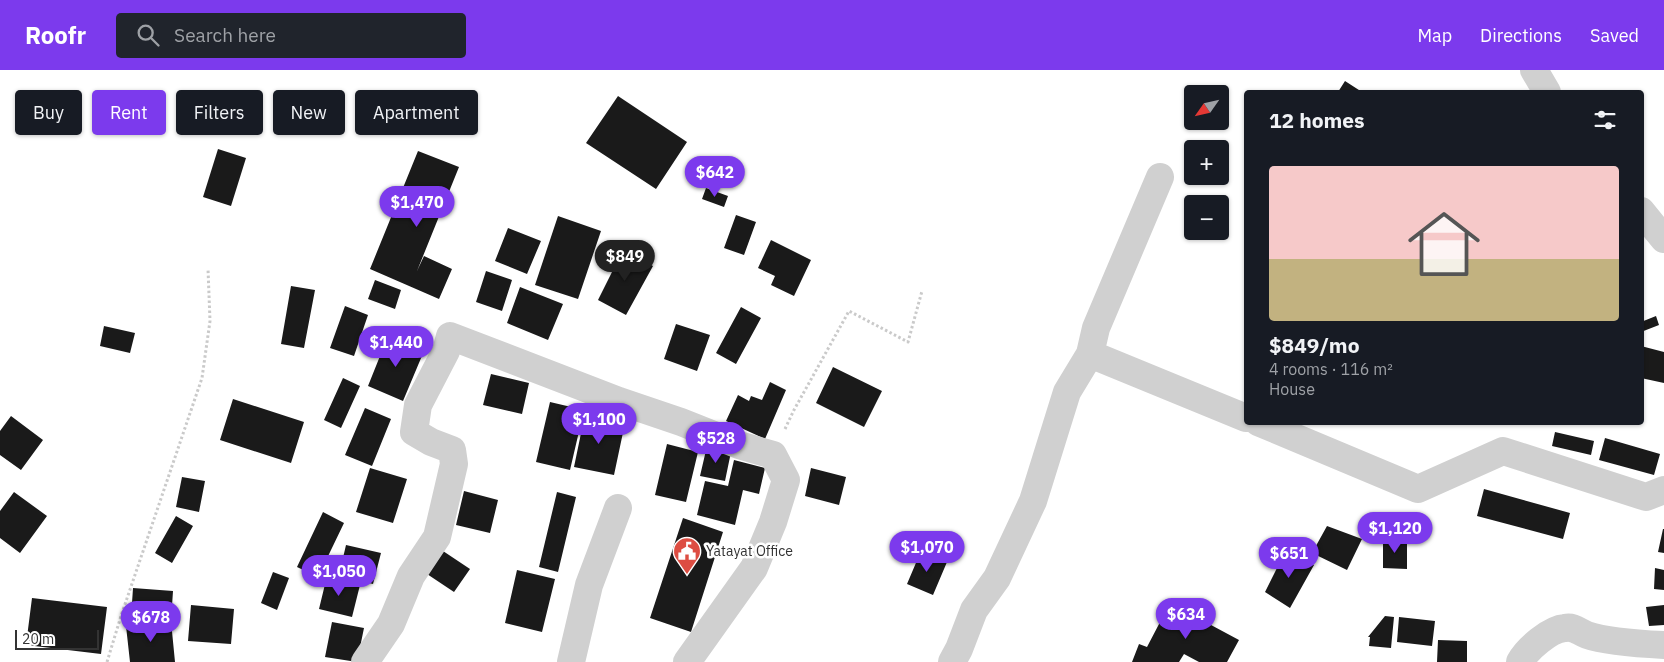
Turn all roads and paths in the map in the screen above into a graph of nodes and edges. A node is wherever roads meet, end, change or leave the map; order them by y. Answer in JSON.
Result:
{"nodes":[{"id":1,"x":1534,"y":70,"type":"edge"},
{"id":2,"x":1546,"y":90,"type":"edge"},
{"id":3,"x":1160,"y":177,"type":"dead end"},
{"id":4,"x":1644,"y":215,"type":"edge"},
{"id":5,"x":1664,"y":239,"type":"edge"},
{"id":6,"x":208,"y":269,"type":"dead end"},
{"id":7,"x":922,"y":291,"type":"dead end"},
{"id":8,"x":1090,"y":354,"type":"junction"},
{"id":9,"x":1244,"y":417,"type":"edge"},
{"id":10,"x":1265,"y":425,"type":"edge"},
{"id":11,"x":773,"y":455,"type":"junction"},
{"id":12,"x":1664,"y":490,"type":"edge"},
{"id":13,"x":618,"y":508,"type":"dead end"},
{"id":14,"x":1664,"y":645,"type":"edge"},
{"id":15,"x":107,"y":662,"type":"edge"},
{"id":16,"x":365,"y":662,"type":"edge"},
{"id":17,"x":571,"y":662,"type":"edge"},
{"id":18,"x":687,"y":662,"type":"edge"},
{"id":19,"x":952,"y":662,"type":"edge"},
{"id":20,"x":1520,"y":662,"type":"edge"}],
"edges":[{"from":1,"to":2,"type":"street"},
{"from":3,"to":8,"type":"street"},
{"from":4,"to":5,"type":"street"},
{"from":6,"to":15,"type":"path"},
{"from":7,"to":11,"type":"path"},
{"from":8,"to":9,"type":"street"},
{"from":8,"to":19,"type":"street"},
{"from":10,"to":12,"type":"street"},
{"from":11,"to":16,"type":"street"},
{"from":11,"to":18,"type":"street"},
{"from":13,"to":17,"type":"street"},
{"from":14,"to":20,"type":"street"}]}
